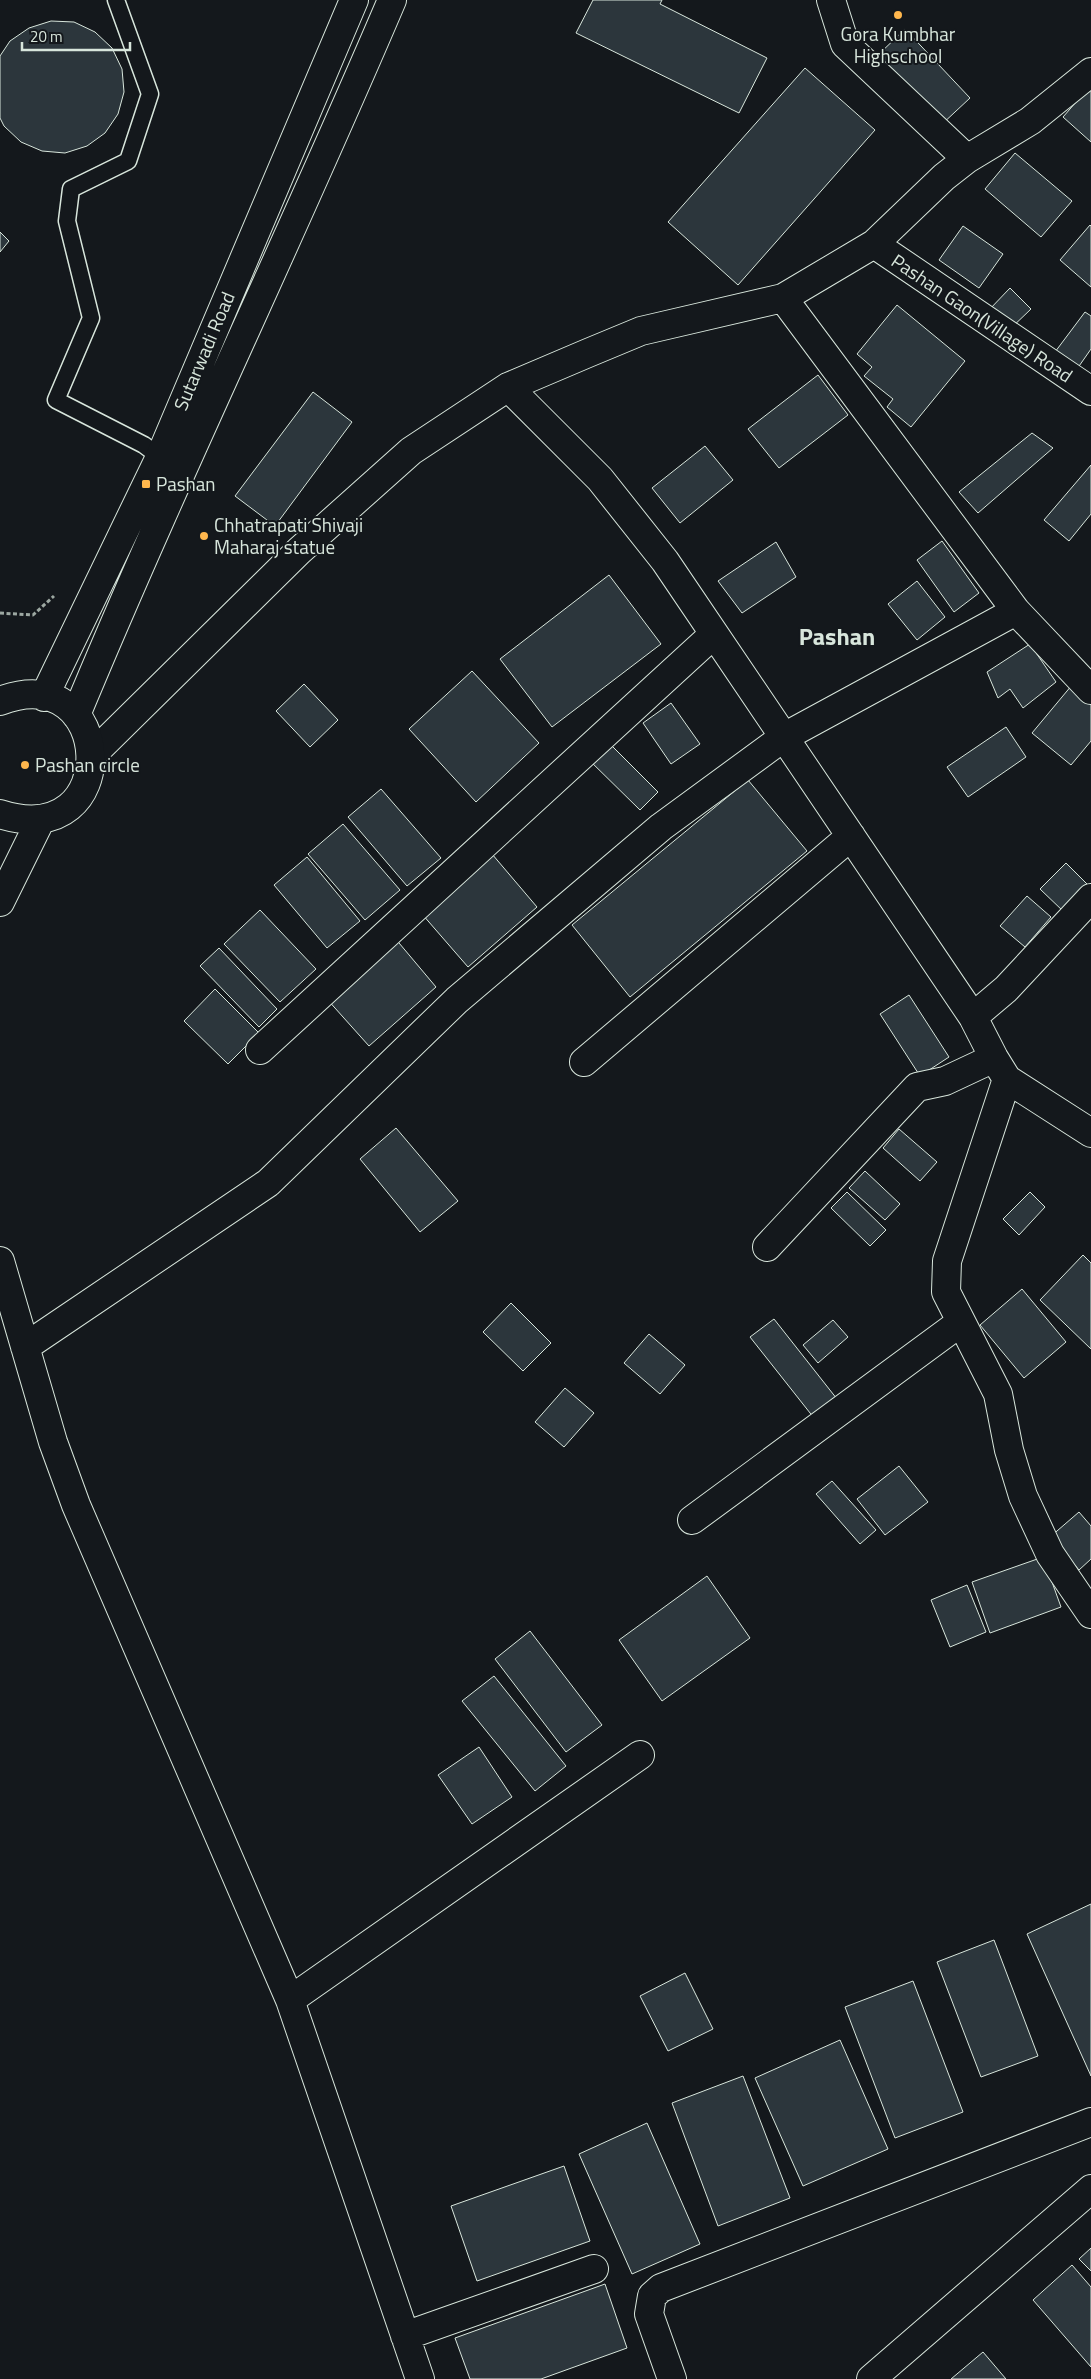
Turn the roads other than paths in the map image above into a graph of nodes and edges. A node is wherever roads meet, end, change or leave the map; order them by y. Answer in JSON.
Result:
{"nodes":[{"id":1,"x":116,"y":0,"type":"edge"},
{"id":2,"x":354,"y":0,"type":"edge"},
{"id":3,"x":392,"y":0,"type":"edge"},
{"id":4,"x":831,"y":0,"type":"edge"},
{"id":5,"x":1091,"y":72,"type":"edge"},
{"id":6,"x":967,"y":159,"type":"junction"},
{"id":7,"x":874,"y":244,"type":"junction"},
{"id":8,"x":783,"y":298,"type":"junction"},
{"id":9,"x":508,"y":387,"type":"junction"},
{"id":10,"x":1091,"y":391,"type":"edge"},
{"id":11,"x":160,"y":457,"type":"junction"},
{"id":12,"x":1016,"y":611,"type":"junction"},
{"id":13,"x":714,"y":634,"type":"junction"},
{"id":14,"x":1091,"y":690,"type":"edge"},
{"id":15,"x":3,"y":692,"type":"edge"},
{"id":16,"x":44,"y":696,"type":"junction"},
{"id":17,"x":76,"y":715,"type":"junction"},
{"id":18,"x":784,"y":737,"type":"junction"},
{"id":19,"x":92,"y":755,"type":"junction"},
{"id":20,"x":0,"y":814,"type":"edge"},
{"id":21,"x":41,"y":819,"type":"junction"},
{"id":22,"x":851,"y":836,"type":"junction"},
{"id":23,"x":1091,"y":898,"type":"edge"},
{"id":24,"x":0,"y":902,"type":"edge"},
{"id":25,"x":973,"y":1017,"type":"junction"},
{"id":26,"x":260,"y":1050,"type":"dead end"},
{"id":27,"x":584,"y":1062,"type":"dead end"},
{"id":28,"x":1001,"y":1069,"type":"junction"},
{"id":29,"x":1091,"y":1133,"type":"edge"},
{"id":30,"x":767,"y":1247,"type":"dead end"},
{"id":31,"x":0,"y":1261,"type":"edge"},
{"id":32,"x":961,"y":1322,"type":"junction"},
{"id":33,"x":25,"y":1347,"type":"junction"},
{"id":34,"x":692,"y":1520,"type":"dead end"},
{"id":35,"x":1091,"y":1614,"type":"edge"},
{"id":36,"x":640,"y":1755,"type":"dead end"},
{"id":37,"x":290,"y":2000,"type":"junction"},
{"id":38,"x":1091,"y":2122,"type":"edge"},
{"id":39,"x":1091,"y":2189,"type":"edge"},
{"id":40,"x":594,"y":2269,"type":"dead end"},
{"id":41,"x":406,"y":2336,"type":"junction"},
{"id":42,"x":420,"y":2379,"type":"edge"},
{"id":43,"x":672,"y":2379,"type":"edge"},
{"id":44,"x":871,"y":2379,"type":"edge"}],
"edges":[{"from":1,"to":11,"type":"lane"},
{"from":2,"to":11,"type":"street","name":"Sutarwadi Road"},
{"from":3,"to":17,"type":"street"},
{"from":4,"to":6,"type":"street"},
{"from":5,"to":6,"type":"street"},
{"from":6,"to":7,"type":"street"},
{"from":7,"to":8,"type":"street"},
{"from":7,"to":10,"type":"street","name":"Pashan Gaon(Village) Road"},
{"from":8,"to":9,"type":"street"},
{"from":8,"to":12,"type":"street"},
{"from":9,"to":13,"type":"street"},
{"from":9,"to":19,"type":"street"},
{"from":11,"to":16,"type":"street","name":"Sutarwadi Road"},
{"from":12,"to":14,"type":"street"},
{"from":12,"to":18,"type":"street"},
{"from":13,"to":18,"type":"street"},
{"from":13,"to":26,"type":"street"},
{"from":15,"to":16,"type":"street"},
{"from":16,"to":17,"type":"street"},
{"from":17,"to":19,"type":"street"},
{"from":18,"to":22,"type":"street"},
{"from":18,"to":33,"type":"street"},
{"from":19,"to":21,"type":"street"},
{"from":20,"to":21,"type":"street"},
{"from":21,"to":24,"type":"street"},
{"from":22,"to":25,"type":"street"},
{"from":22,"to":27,"type":"street"},
{"from":23,"to":25,"type":"street"},
{"from":25,"to":28,"type":"street"},
{"from":28,"to":29,"type":"street"},
{"from":28,"to":30,"type":"street"},
{"from":28,"to":32,"type":"street"},
{"from":31,"to":33,"type":"street"},
{"from":32,"to":34,"type":"street"},
{"from":32,"to":35,"type":"street"},
{"from":33,"to":37,"type":"street"},
{"from":36,"to":37,"type":"street"},
{"from":37,"to":41,"type":"street"},
{"from":38,"to":43,"type":"street"},
{"from":39,"to":44,"type":"street"},
{"from":40,"to":41,"type":"street"},
{"from":41,"to":42,"type":"street"}]}
